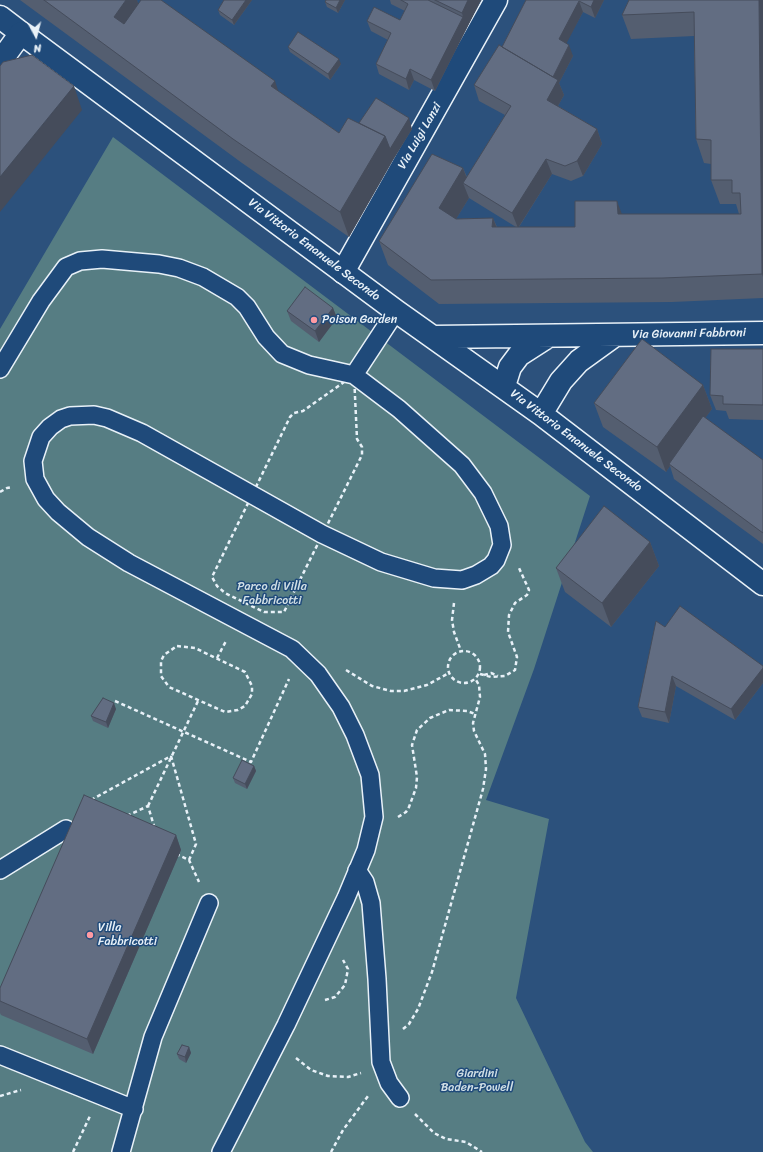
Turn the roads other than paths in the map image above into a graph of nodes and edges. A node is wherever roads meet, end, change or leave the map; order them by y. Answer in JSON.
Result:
{"nodes":[{"id":1,"x":496,"y":0,"type":"edge"},
{"id":2,"x":0,"y":17,"type":"edge"},
{"id":3,"x":21,"y":33,"type":"junction"},
{"id":4,"x":0,"y":62,"type":"edge"},
{"id":5,"x":343,"y":272,"type":"junction"},
{"id":6,"x":396,"y":311,"type":"junction"},
{"id":7,"x":763,"y":334,"type":"edge"},
{"id":8,"x":615,"y":335,"type":"junction"},
{"id":9,"x":434,"y":337,"type":"junction"},
{"id":10,"x":547,"y":337,"type":"junction"},
{"id":11,"x":0,"y":369,"type":"edge"},
{"id":12,"x":354,"y":375,"type":"junction"},
{"id":13,"x":504,"y":386,"type":"junction"},
{"id":14,"x":541,"y":414,"type":"junction"},
{"id":15,"x":763,"y":584,"type":"edge"},
{"id":16,"x":66,"y":829,"type":"dead end"},
{"id":17,"x":0,"y":870,"type":"edge"},
{"id":18,"x":357,"y":870,"type":"junction"},
{"id":19,"x":209,"y":903,"type":"dead end"},
{"id":20,"x":0,"y":1055,"type":"edge"},
{"id":21,"x":400,"y":1098,"type":"dead end"},
{"id":22,"x":134,"y":1109,"type":"junction"},
{"id":23,"x":121,"y":1152,"type":"edge"},
{"id":24,"x":222,"y":1152,"type":"edge"}],
"edges":[{"from":1,"to":5,"type":"street","name":"Via Luigi Lanzi"},
{"from":2,"to":3,"type":"street","name":"Via Vittorio Emanuele Secondo"},
{"from":3,"to":4,"type":"street"},
{"from":3,"to":5,"type":"street","name":"Via Vittorio Emanuele Secondo"},
{"from":5,"to":6,"type":"street","name":"Via Vittorio Emanuele Secondo"},
{"from":6,"to":9,"type":"street","name":"Via Vittorio Emanuele Secondo"},
{"from":6,"to":12,"type":"lane"},
{"from":7,"to":8,"type":"street","name":"Via Giovanni Fabbroni"},
{"from":8,"to":10,"type":"street","name":"Via Giovanni Fabbroni"},
{"from":8,"to":14,"type":"street","name":"Via Giovanni Fabbroni"},
{"from":9,"to":10,"type":"street","name":"Via Giovanni Fabbroni"},
{"from":9,"to":13,"type":"street","name":"Via Vittorio Emanuele Secondo"},
{"from":10,"to":13,"type":"street"},
{"from":11,"to":12,"type":"lane"},
{"from":12,"to":18,"type":"lane"},
{"from":13,"to":14,"type":"street","name":"Via Vittorio Emanuele Secondo"},
{"from":14,"to":15,"type":"street","name":"Via Vittorio Emanuele Secondo"},
{"from":16,"to":17,"type":"lane"},
{"from":18,"to":21,"type":"lane"},
{"from":18,"to":24,"type":"lane"},
{"from":19,"to":22,"type":"lane"},
{"from":20,"to":22,"type":"lane"},
{"from":22,"to":23,"type":"lane"}]}
